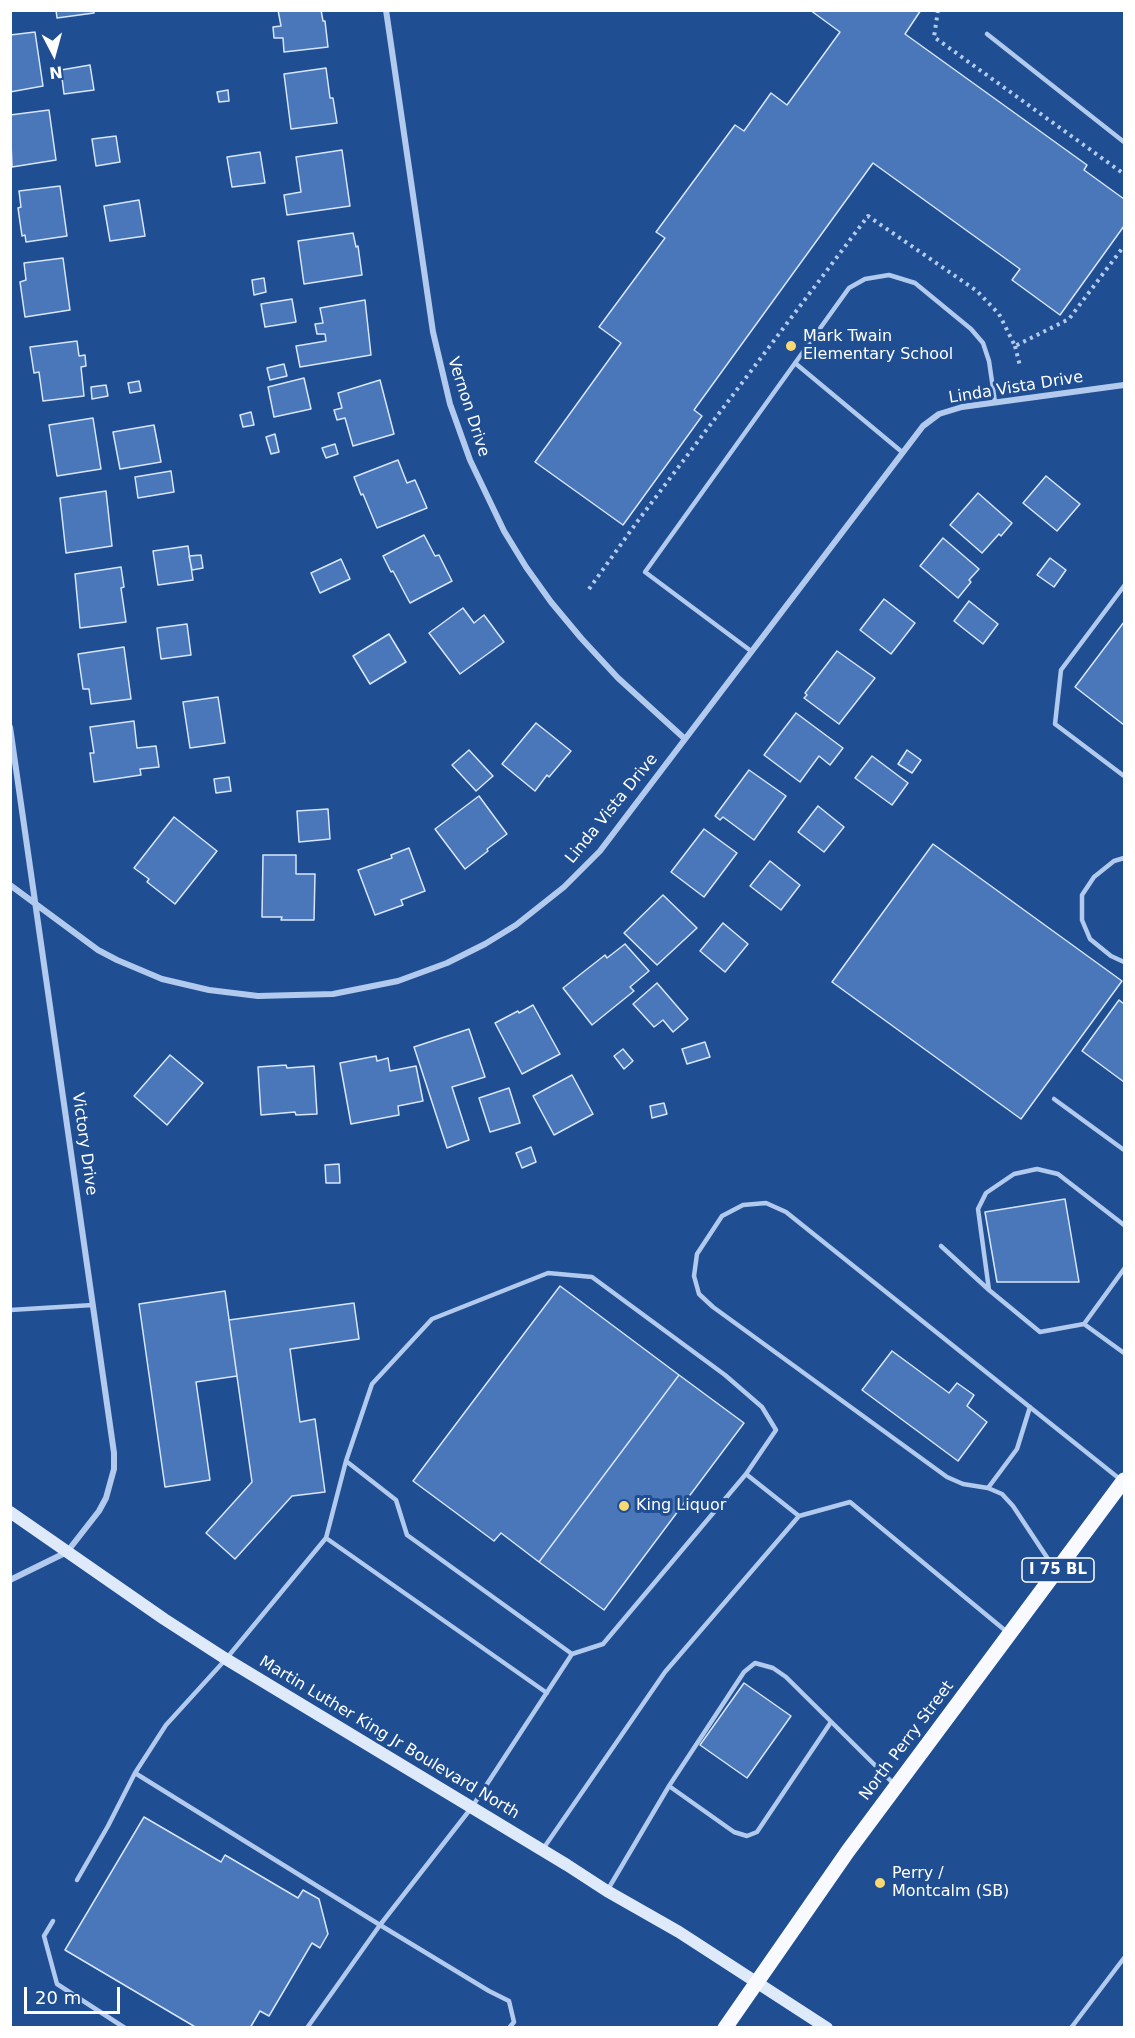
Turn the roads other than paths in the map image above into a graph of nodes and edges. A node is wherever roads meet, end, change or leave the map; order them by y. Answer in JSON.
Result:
{"nodes":[{"id":1,"x":386,"y":10,"type":"edge"},
{"id":2,"x":987,"y":34,"type":"dead end"},
{"id":3,"x":1125,"y":142,"type":"edge"},
{"id":4,"x":795,"y":363,"type":"junction"},
{"id":5,"x":1125,"y":385,"type":"edge"},
{"id":6,"x":995,"y":402,"type":"junction"},
{"id":7,"x":902,"y":452,"type":"junction"},
{"id":8,"x":1125,"y":586,"type":"edge"},
{"id":9,"x":751,"y":651,"type":"junction"},
{"id":10,"x":10,"y":727,"type":"edge"},
{"id":11,"x":685,"y":739,"type":"junction"},
{"id":12,"x":1125,"y":776,"type":"edge"},
{"id":13,"x":1125,"y":858,"type":"edge"},
{"id":14,"x":10,"y":885,"type":"edge"},
{"id":15,"x":36,"y":904,"type":"junction"},
{"id":16,"x":1125,"y":962,"type":"edge"},
{"id":17,"x":1054,"y":1099,"type":"dead end"},
{"id":18,"x":1125,"y":1150,"type":"edge"},
{"id":19,"x":1125,"y":1225,"type":"edge"},
{"id":20,"x":941,"y":1246,"type":"dead end"},
{"id":21,"x":1125,"y":1269,"type":"edge"},
{"id":22,"x":989,"y":1290,"type":"junction"},
{"id":23,"x":93,"y":1305,"type":"junction"},
{"id":24,"x":10,"y":1310,"type":"edge"},
{"id":25,"x":1084,"y":1323,"type":"junction"},
{"id":26,"x":1125,"y":1353,"type":"edge"},
{"id":27,"x":1030,"y":1407,"type":"junction"},
{"id":28,"x":346,"y":1461,"type":"junction"},
{"id":29,"x":746,"y":1474,"type":"junction"},
{"id":30,"x":1124,"y":1481,"type":"edge"},
{"id":31,"x":988,"y":1488,"type":"junction"},
{"id":32,"x":10,"y":1512,"type":"edge"},
{"id":33,"x":799,"y":1516,"type":"junction"},
{"id":34,"x":326,"y":1538,"type":"junction"},
{"id":35,"x":67,"y":1552,"type":"junction"},
{"id":36,"x":1056,"y":1571,"type":"junction"},
{"id":37,"x":10,"y":1580,"type":"edge"},
{"id":38,"x":1009,"y":1634,"type":"junction"},
{"id":39,"x":573,"y":1654,"type":"junction"},
{"id":40,"x":226,"y":1659,"type":"junction"},
{"id":41,"x":547,"y":1693,"type":"junction"},
{"id":42,"x":831,"y":1722,"type":"junction"},
{"id":43,"x":135,"y":1773,"type":"junction"},
{"id":44,"x":669,"y":1786,"type":"junction"},
{"id":45,"x":896,"y":1786,"type":"junction"},
{"id":46,"x":472,"y":1807,"type":"junction"},
{"id":47,"x":543,"y":1850,"type":"junction"},
{"id":48,"x":77,"y":1880,"type":"dead end"},
{"id":49,"x":607,"y":1891,"type":"junction"},
{"id":50,"x":53,"y":1922,"type":"dead end"},
{"id":51,"x":380,"y":1925,"type":"junction"},
{"id":52,"x":1125,"y":1958,"type":"edge"},
{"id":53,"x":757,"y":1982,"type":"junction"},
{"id":54,"x":125,"y":2028,"type":"edge"},
{"id":55,"x":307,"y":2028,"type":"edge"},
{"id":56,"x":509,"y":2028,"type":"edge"},
{"id":57,"x":725,"y":2028,"type":"edge"},
{"id":58,"x":827,"y":2028,"type":"edge"},
{"id":59,"x":1071,"y":2028,"type":"edge"}],
"edges":[{"from":1,"to":11,"type":"street","name":"Vernon Drive"},
{"from":2,"to":3,"type":"lane"},
{"from":4,"to":6,"type":"lane"},
{"from":4,"to":7,"type":"lane"},
{"from":4,"to":9,"type":"lane"},
{"from":5,"to":6,"type":"street","name":"Linda Vista Drive"},
{"from":6,"to":7,"type":"street","name":"Linda Vista Drive"},
{"from":7,"to":9,"type":"street","name":"Linda Vista Drive"},
{"from":8,"to":12,"type":"lane"},
{"from":9,"to":11,"type":"street","name":"Linda Vista Drive"},
{"from":10,"to":15,"type":"street","name":"Victory Drive"},
{"from":11,"to":15,"type":"street","name":"Linda Vista Drive"},
{"from":13,"to":16,"type":"lane"},
{"from":14,"to":15,"type":"street","name":"Linda Vista Drive"},
{"from":15,"to":23,"type":"street","name":"Victory Drive"},
{"from":17,"to":18,"type":"lane"},
{"from":19,"to":22,"type":"lane"},
{"from":20,"to":22,"type":"lane"},
{"from":21,"to":25,"type":"lane"},
{"from":22,"to":25,"type":"lane"},
{"from":23,"to":24,"type":"lane"},
{"from":23,"to":35,"type":"street","name":"Victory Drive"},
{"from":25,"to":26,"type":"lane"},
{"from":27,"to":30,"type":"lane"},
{"from":27,"to":31,"type":"lane"},
{"from":27,"to":31,"type":"lane"},
{"from":28,"to":29,"type":"lane"},
{"from":28,"to":34,"type":"lane"},
{"from":28,"to":39,"type":"lane"},
{"from":29,"to":33,"type":"lane"},
{"from":29,"to":39,"type":"lane"},
{"from":30,"to":36,"type":"main road","name":"North Perry Street","number":"I 75 BL"},
{"from":31,"to":36,"type":"lane"},
{"from":32,"to":35,"type":"main road","name":"Martin Luther King Jr Boulevard North"},
{"from":33,"to":38,"type":"lane"},
{"from":33,"to":47,"type":"lane"},
{"from":34,"to":40,"type":"lane"},
{"from":34,"to":41,"type":"lane"},
{"from":35,"to":37,"type":"street"},
{"from":35,"to":40,"type":"main road","name":"Martin Luther King Jr Boulevard North"},
{"from":36,"to":38,"type":"main road","name":"North Perry Street","number":"I 75 BL"},
{"from":38,"to":45,"type":"main road","name":"North Perry Street","number":"I 75 BL"},
{"from":39,"to":41,"type":"lane"},
{"from":40,"to":43,"type":"lane"},
{"from":40,"to":46,"type":"main road","name":"Martin Luther King Jr Boulevard North"},
{"from":41,"to":46,"type":"lane"},
{"from":42,"to":44,"type":"lane"},
{"from":42,"to":44,"type":"lane"},
{"from":42,"to":45,"type":"lane"},
{"from":43,"to":48,"type":"lane"},
{"from":43,"to":51,"type":"lane"},
{"from":44,"to":49,"type":"lane"},
{"from":45,"to":53,"type":"main road","name":"North Perry Street","number":"I 75 BL"},
{"from":46,"to":47,"type":"main road","name":"Martin Luther King Jr Boulevard North"},
{"from":46,"to":51,"type":"lane"},
{"from":47,"to":49,"type":"main road","name":"Martin Luther King Jr Boulevard North"},
{"from":49,"to":53,"type":"main road","name":"Martin Luther King Jr Boulevard North"},
{"from":50,"to":54,"type":"lane"},
{"from":51,"to":55,"type":"lane"},
{"from":51,"to":56,"type":"lane"},
{"from":52,"to":59,"type":"lane"},
{"from":53,"to":57,"type":"main road","name":"North Perry Street","number":"I 75 BL"},
{"from":53,"to":58,"type":"main road","name":"Martin Luther King Jr Boulevard North"}]}
